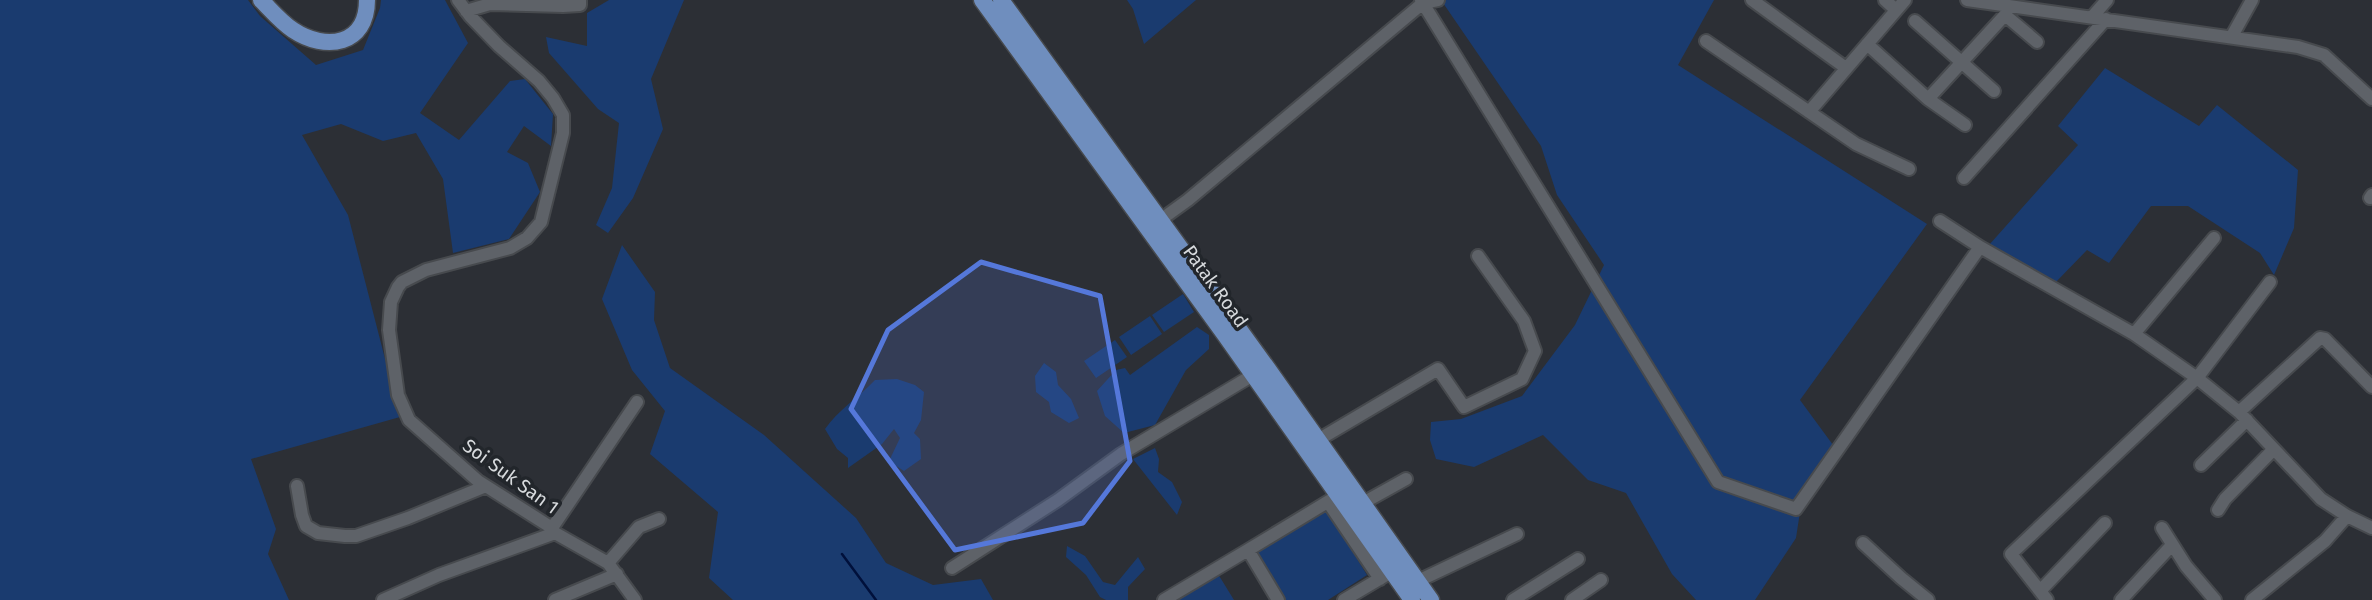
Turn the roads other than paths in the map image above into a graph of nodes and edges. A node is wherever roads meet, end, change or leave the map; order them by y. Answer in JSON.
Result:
{"nodes":[{"id":1,"x":261,"y":0,"type":"edge"},
{"id":2,"x":274,"y":0,"type":"edge"},
{"id":3,"x":359,"y":0,"type":"edge"},
{"id":4,"x":368,"y":0,"type":"edge"},
{"id":5,"x":458,"y":0,"type":"edge"},
{"id":6,"x":580,"y":0,"type":"edge"},
{"id":7,"x":982,"y":0,"type":"edge"},
{"id":8,"x":1001,"y":0,"type":"edge"},
{"id":9,"x":1438,"y":0,"type":"edge"},
{"id":10,"x":1752,"y":0,"type":"edge"},
{"id":11,"x":1885,"y":0,"type":"edge"},
{"id":12,"x":1967,"y":0,"type":"edge"},
{"id":13,"x":2107,"y":0,"type":"edge"},
{"id":14,"x":2252,"y":0,"type":"edge"},
{"id":15,"x":1422,"y":1,"type":"edge"},
{"id":16,"x":563,"y":3,"type":"edge"},
{"id":17,"x":1901,"y":5,"type":"edge"},
{"id":18,"x":466,"y":11,"type":"junction"},
{"id":19,"x":2092,"y":17,"type":"junction"},
{"id":20,"x":2106,"y":19,"type":"junction"},
{"id":21,"x":1915,"y":21,"type":"dead end"},
{"id":22,"x":2232,"y":36,"type":"junction"},
{"id":23,"x":1706,"y":41,"type":"dead end"},
{"id":24,"x":2037,"y":42,"type":"dead end"},
{"id":25,"x":1867,"y":44,"type":"junction"},
{"id":26,"x":1962,"y":62,"type":"junction"},
{"id":27,"x":1846,"y":68,"type":"junction"},
{"id":28,"x":1994,"y":91,"type":"dead end"},
{"id":29,"x":1928,"y":99,"type":"junction"},
{"id":30,"x":2372,"y":99,"type":"edge"},
{"id":31,"x":1809,"y":112,"type":"junction"},
{"id":32,"x":1965,"y":125,"type":"dead end"},
{"id":33,"x":1909,"y":169,"type":"dead end"},
{"id":34,"x":1964,"y":178,"type":"dead end"},
{"id":35,"x":1138,"y":203,"type":"junction"},
{"id":36,"x":1159,"y":221,"type":"junction"},
{"id":37,"x":1940,"y":221,"type":"dead end"},
{"id":38,"x":2214,"y":238,"type":"dead end"},
{"id":39,"x":1980,"y":247,"type":"junction"},
{"id":40,"x":1478,"y":256,"type":"dead end"},
{"id":41,"x":2270,"y":282,"type":"dead end"},
{"id":42,"x":2134,"y":334,"type":"junction"},
{"id":43,"x":1253,"y":374,"type":"junction"},
{"id":44,"x":2197,"y":378,"type":"junction"},
{"id":45,"x":2372,"y":387,"type":"edge"},
{"id":46,"x":637,"y":402,"type":"dead end"},
{"id":47,"x":2243,"y":416,"type":"junction"},
{"id":48,"x":1318,"y":440,"type":"junction"},
{"id":49,"x":2273,"y":450,"type":"junction"},
{"id":50,"x":2201,"y":465,"type":"dead end"},
{"id":51,"x":1406,"y":479,"type":"dead end"},
{"id":52,"x":297,"y":486,"type":"dead end"},
{"id":53,"x":486,"y":486,"type":"junction"},
{"id":54,"x":1333,"y":499,"type":"junction"},
{"id":55,"x":1363,"y":503,"type":"junction"},
{"id":56,"x":2218,"y":510,"type":"dead end"},
{"id":57,"x":2347,"y":516,"type":"junction"},
{"id":58,"x":659,"y":519,"type":"dead end"},
{"id":59,"x":2105,"y":523,"type":"dead end"},
{"id":60,"x":2162,"y":528,"type":"dead end"},
{"id":61,"x":2372,"y":528,"type":"edge"},
{"id":62,"x":553,"y":531,"type":"junction"},
{"id":63,"x":1517,"y":534,"type":"dead end"},
{"id":64,"x":1863,"y":542,"type":"dead end"},
{"id":65,"x":2172,"y":545,"type":"junction"},
{"id":66,"x":1248,"y":550,"type":"junction"},
{"id":67,"x":1578,"y":559,"type":"dead end"},
{"id":68,"x":608,"y":563,"type":"junction"},
{"id":69,"x":952,"y":568,"type":"dead end"},
{"id":70,"x":617,"y":574,"type":"junction"},
{"id":71,"x":1387,"y":575,"type":"junction"},
{"id":72,"x":1601,"y":580,"type":"dead end"},
{"id":73,"x":1418,"y":581,"type":"junction"},
{"id":74,"x":2043,"y":596,"type":"edge"},
{"id":75,"x":383,"y":600,"type":"edge"},
{"id":76,"x":555,"y":600,"type":"edge"},
{"id":77,"x":635,"y":600,"type":"edge"},
{"id":78,"x":1164,"y":600,"type":"edge"},
{"id":79,"x":1278,"y":600,"type":"edge"},
{"id":80,"x":1344,"y":600,"type":"edge"},
{"id":81,"x":1412,"y":600,"type":"edge"},
{"id":82,"x":1430,"y":600,"type":"edge"},
{"id":83,"x":1513,"y":600,"type":"edge"},
{"id":84,"x":1572,"y":600,"type":"edge"},
{"id":85,"x":1928,"y":600,"type":"edge"},
{"id":86,"x":2121,"y":600,"type":"edge"},
{"id":87,"x":2215,"y":600,"type":"edge"},
{"id":88,"x":2252,"y":600,"type":"edge"}],
"edges":[{"from":1,"to":4,"type":"main road"},
{"from":2,"to":3,"type":"main road"},
{"from":5,"to":18,"type":"street","name":"Soi Suk San 1"},
{"from":6,"to":16,"type":"street"},
{"from":7,"to":35,"type":"main road","name":"Patak Road"},
{"from":8,"to":35,"type":"main road","name":"Patak Road"},
{"from":9,"to":15,"type":"street"},
{"from":10,"to":27,"type":"street"},
{"from":11,"to":17,"type":"street"},
{"from":12,"to":19,"type":"street"},
{"from":13,"to":19,"type":"street"},
{"from":14,"to":22,"type":"street"},
{"from":15,"to":36,"type":"street"},
{"from":15,"to":39,"type":"street"},
{"from":16,"to":18,"type":"street"},
{"from":17,"to":25,"type":"street"},
{"from":18,"to":53,"type":"street","name":"Soi Suk San 1"},
{"from":19,"to":20,"type":"street"},
{"from":20,"to":22,"type":"street"},
{"from":20,"to":34,"type":"street"},
{"from":21,"to":26,"type":"street"},
{"from":22,"to":30,"type":"street"},
{"from":23,"to":31,"type":"street"},
{"from":24,"to":26,"type":"street"},
{"from":25,"to":27,"type":"street"},
{"from":25,"to":29,"type":"street"},
{"from":26,"to":28,"type":"street"},
{"from":26,"to":29,"type":"street"},
{"from":27,"to":31,"type":"street"},
{"from":29,"to":32,"type":"street"},
{"from":31,"to":33,"type":"street"},
{"from":35,"to":36,"type":"main road","name":"Patak Road"},
{"from":35,"to":43,"type":"main road","name":"Patak Road"},
{"from":36,"to":48,"type":"main road","name":"Patak Road"},
{"from":37,"to":39,"type":"street"},
{"from":38,"to":42,"type":"street"},
{"from":39,"to":42,"type":"street"},
{"from":40,"to":48,"type":"street"},
{"from":41,"to":44,"type":"street"},
{"from":42,"to":44,"type":"street"},
{"from":43,"to":54,"type":"main road","name":"Patak Road"},
{"from":43,"to":69,"type":"street"},
{"from":44,"to":47,"type":"street"},
{"from":44,"to":74,"type":"street"},
{"from":45,"to":47,"type":"street"},
{"from":46,"to":62,"type":"street"},
{"from":47,"to":49,"type":"street"},
{"from":47,"to":50,"type":"street"},
{"from":48,"to":55,"type":"main road","name":"Patak Road"},
{"from":49,"to":56,"type":"street"},
{"from":49,"to":57,"type":"street"},
{"from":51,"to":55,"type":"street"},
{"from":52,"to":53,"type":"street"},
{"from":53,"to":62,"type":"street","name":"Soi Suk San 1"},
{"from":54,"to":66,"type":"street"},
{"from":54,"to":71,"type":"main road","name":"Patak Road"},
{"from":55,"to":73,"type":"main road","name":"Patak Road"},
{"from":57,"to":61,"type":"street"},
{"from":57,"to":88,"type":"street"},
{"from":58,"to":68,"type":"street"},
{"from":59,"to":74,"type":"street"},
{"from":60,"to":65,"type":"street"},
{"from":62,"to":68,"type":"street","name":"Soi Suk San 1"},
{"from":62,"to":75,"type":"street"},
{"from":63,"to":73,"type":"street"},
{"from":64,"to":85,"type":"street"},
{"from":65,"to":86,"type":"street"},
{"from":65,"to":87,"type":"street"},
{"from":66,"to":78,"type":"street"},
{"from":66,"to":79,"type":"street"},
{"from":67,"to":83,"type":"street"},
{"from":68,"to":70,"type":"street","name":"Soi Suk San 1"},
{"from":70,"to":76,"type":"street"},
{"from":70,"to":77,"type":"street","name":"Soi Suk San 1"},
{"from":71,"to":80,"type":"street"},
{"from":71,"to":81,"type":"main road","name":"Patak Road"},
{"from":72,"to":84,"type":"street"},
{"from":73,"to":82,"type":"main road","name":"Patak Road"}]}
